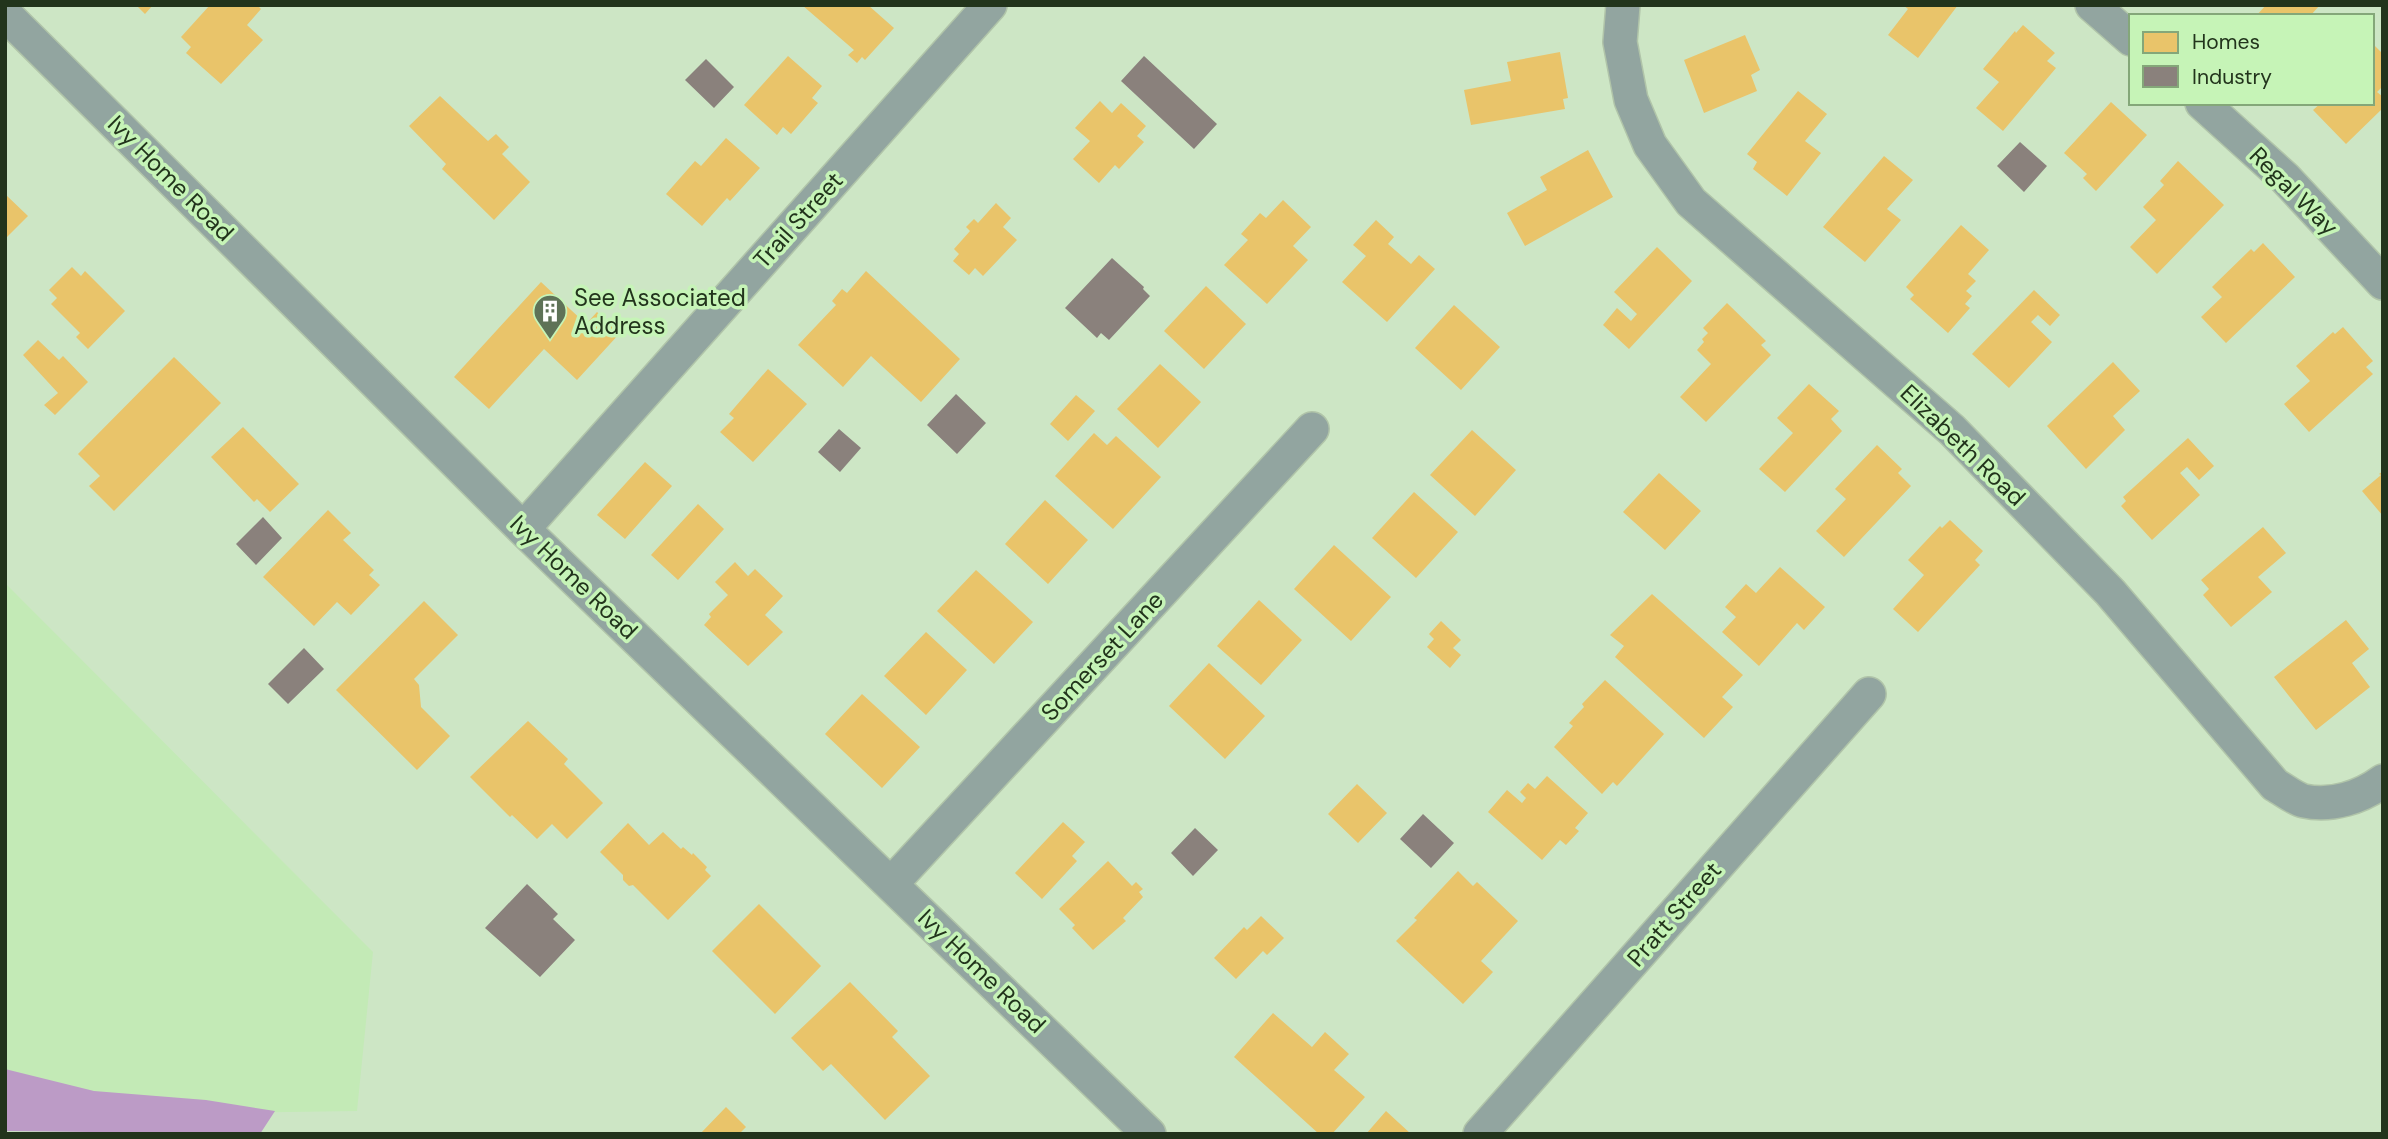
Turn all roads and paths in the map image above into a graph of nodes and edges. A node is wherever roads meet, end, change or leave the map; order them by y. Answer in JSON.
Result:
{"nodes":[{"id":1,"x":989,"y":5,"type":"edge"},
{"id":2,"x":1623,"y":5,"type":"edge"},
{"id":3,"x":2092,"y":5,"type":"edge"},
{"id":4,"x":5,"y":14,"type":"edge"},
{"id":5,"x":2129,"y":37,"type":"edge"},
{"id":6,"x":2204,"y":105,"type":"edge"},
{"id":7,"x":2383,"y":283,"type":"edge"},
{"id":8,"x":1312,"y":429,"type":"dead end"},
{"id":9,"x":523,"y":529,"type":"junction"},
{"id":10,"x":1869,"y":694,"type":"dead end"},
{"id":11,"x":2383,"y":781,"type":"edge"},
{"id":12,"x":892,"y":883,"type":"junction"},
{"id":13,"x":1149,"y":1134,"type":"edge"},
{"id":14,"x":1480,"y":1134,"type":"edge"}],
"edges":[{"from":1,"to":9,"type":"street","name":"Trail Street"},
{"from":2,"to":11,"type":"street","name":"Elizabeth Road"},
{"from":3,"to":5,"type":"street"},
{"from":4,"to":9,"type":"street","name":"Ivy Home Road"},
{"from":6,"to":7,"type":"street","name":"Regal Way"},
{"from":8,"to":12,"type":"street","name":"Somerset Lane"},
{"from":9,"to":12,"type":"street","name":"Ivy Home Road"},
{"from":10,"to":14,"type":"street","name":"Pratt Street"},
{"from":12,"to":13,"type":"street","name":"Ivy Home Road"}]}
